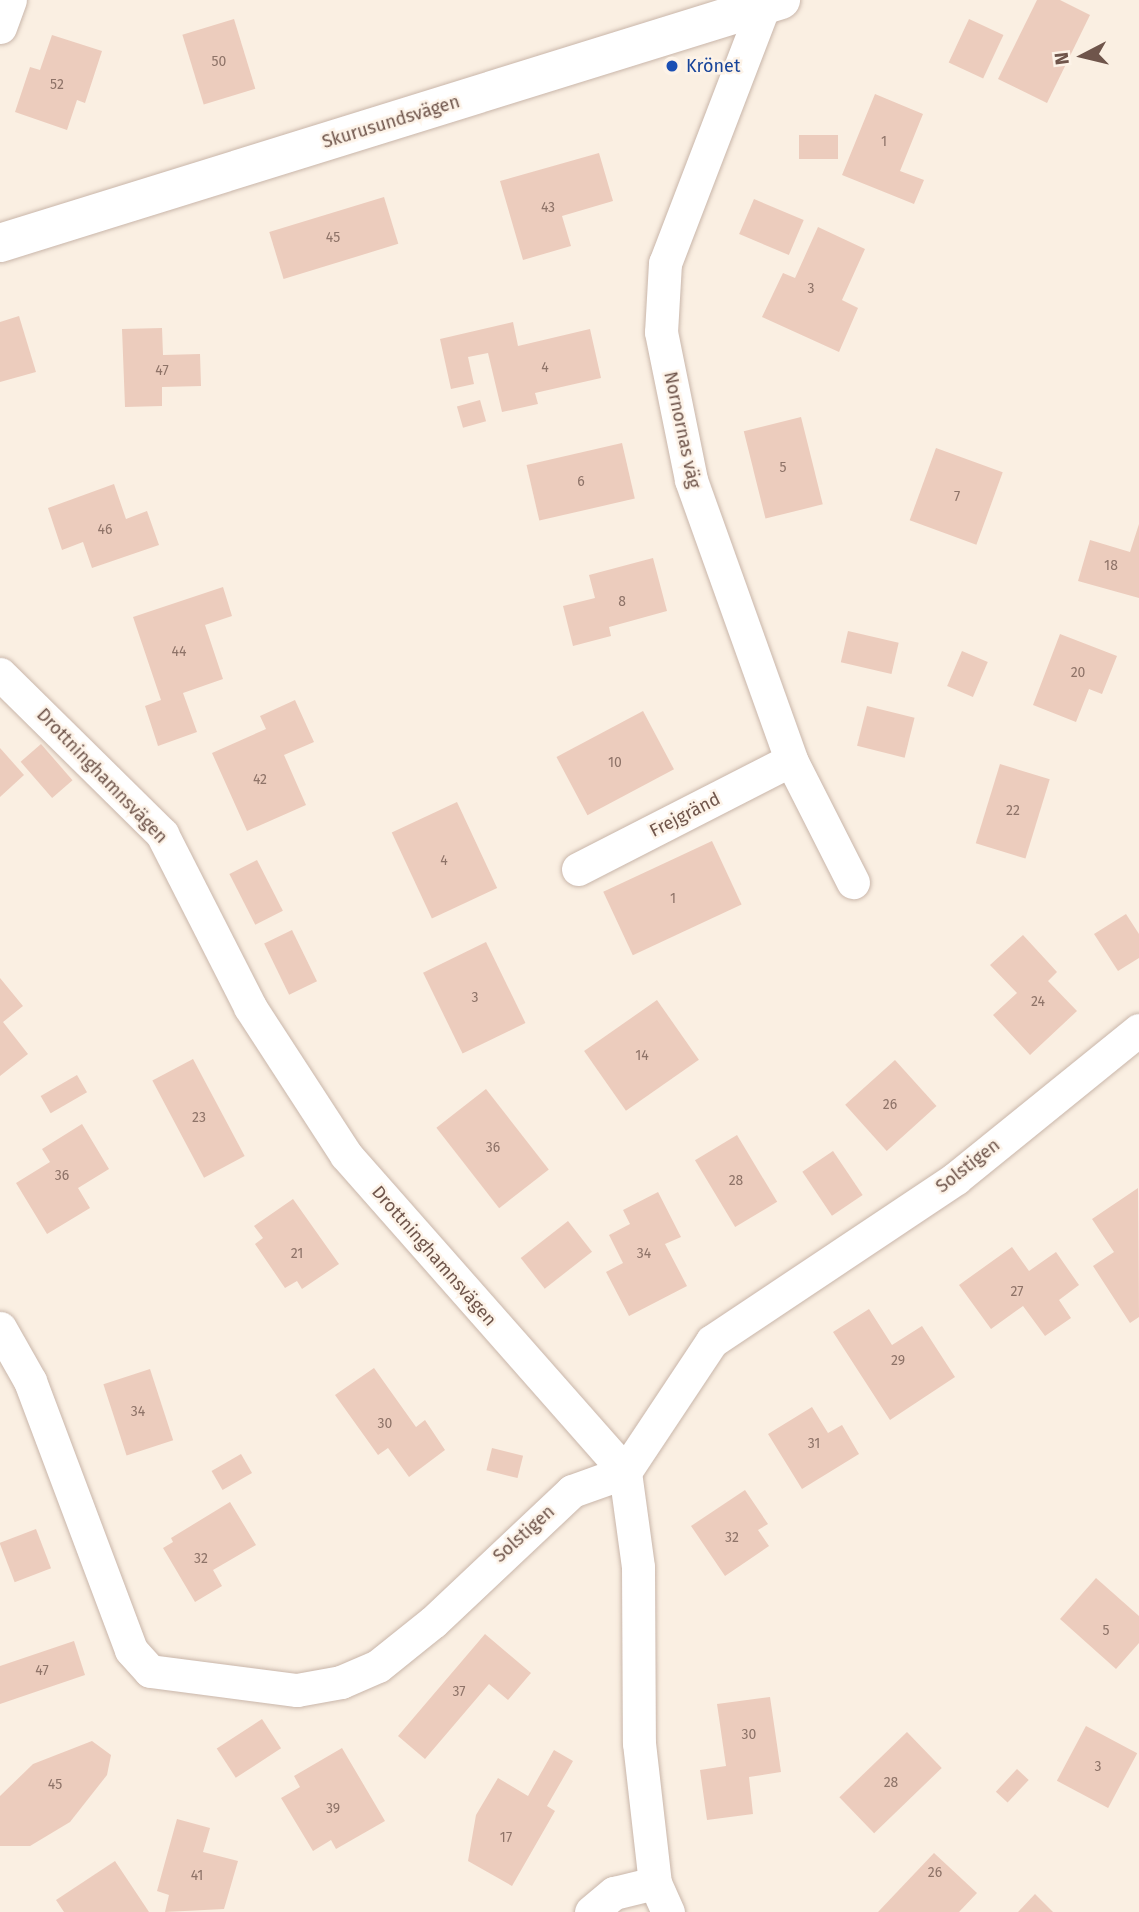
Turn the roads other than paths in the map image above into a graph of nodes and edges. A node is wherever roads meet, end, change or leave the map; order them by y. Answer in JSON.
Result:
{"nodes":[{"id":1,"x":10,"y":0,"type":"edge"},
{"id":2,"x":772,"y":4,"type":"edge"},
{"id":3,"x":0,"y":27,"type":"edge"},
{"id":4,"x":0,"y":243,"type":"edge"},
{"id":5,"x":0,"y":674,"type":"edge"},
{"id":6,"x":791,"y":760,"type":"junction"},
{"id":7,"x":578,"y":869,"type":"dead end"},
{"id":8,"x":853,"y":881,"type":"dead end"},
{"id":9,"x":1139,"y":1030,"type":"edge"},
{"id":10,"x":0,"y":1328,"type":"edge"},
{"id":11,"x":625,"y":1472,"type":"junction"},
{"id":12,"x":662,"y":1898,"type":"edge"},
{"id":13,"x":591,"y":1912,"type":"edge"}],
"edges":[{"from":1,"to":3,"type":"street"},
{"from":2,"to":4,"type":"street","name":"Skurusundsvägen"},
{"from":2,"to":6,"type":"street","name":"Nornornas väg"},
{"from":5,"to":11,"type":"street","name":"Drottninghamnsvägen"},
{"from":6,"to":7,"type":"street","name":"Frejgränd"},
{"from":6,"to":8,"type":"street","name":"Nornornas väg"},
{"from":9,"to":11,"type":"street","name":"Solstigen"},
{"from":10,"to":11,"type":"street","name":"Solstigen"},
{"from":11,"to":12,"type":"street"},
{"from":12,"to":13,"type":"street"}]}
